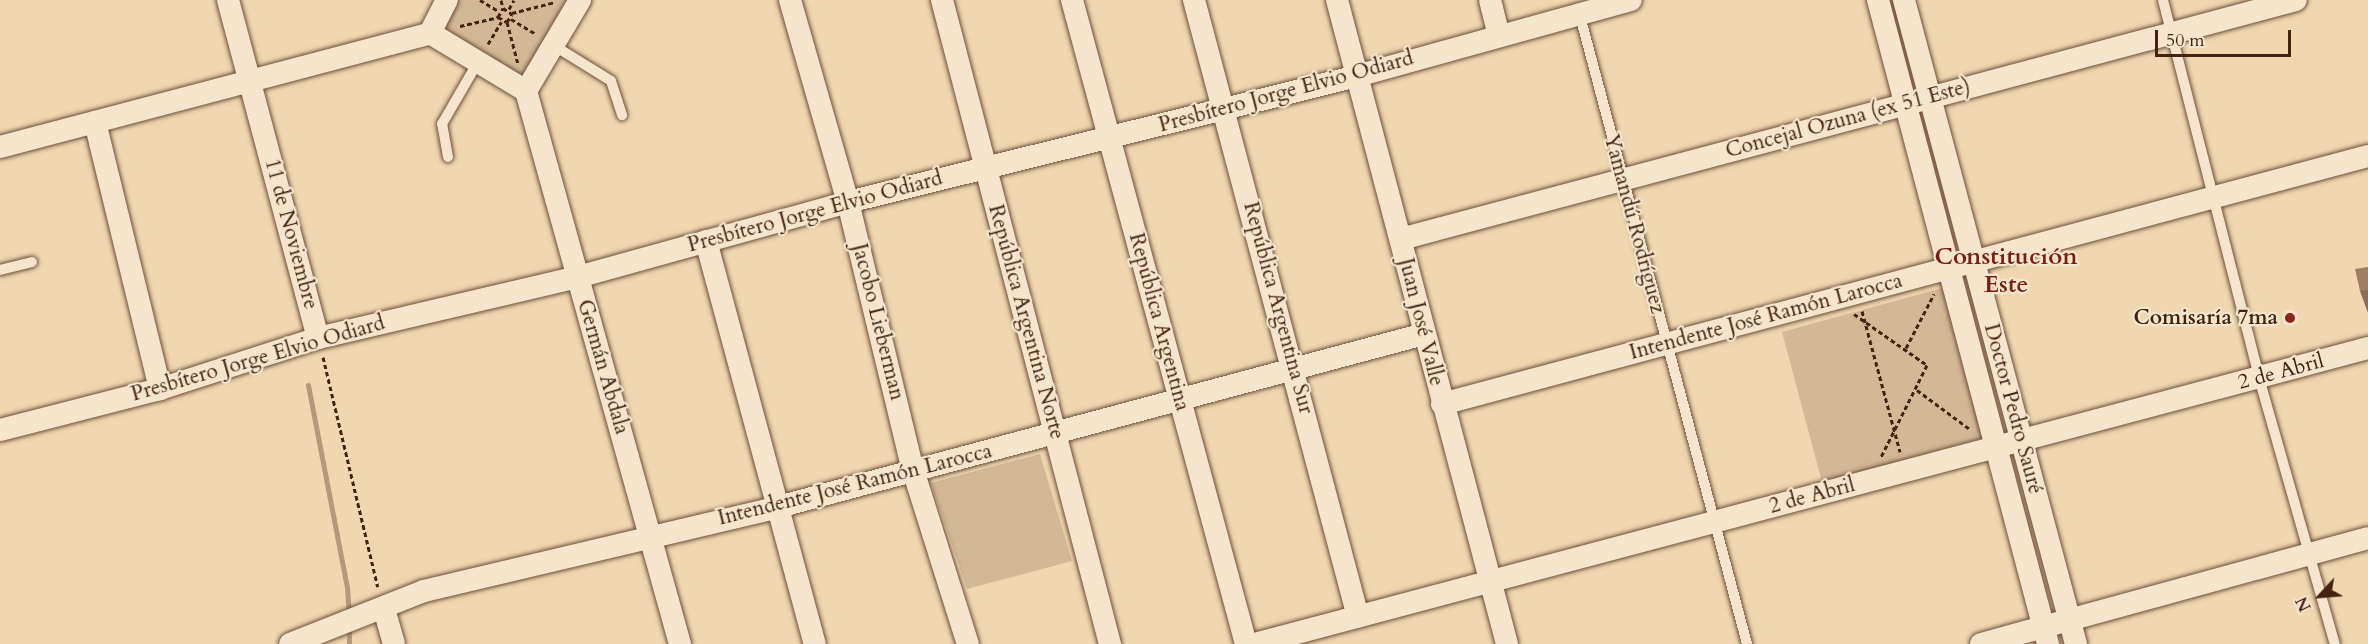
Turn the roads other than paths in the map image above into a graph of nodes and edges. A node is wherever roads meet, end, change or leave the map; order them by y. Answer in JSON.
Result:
{"nodes":[{"id":1,"x":228,"y":0,"type":"edge"},
{"id":2,"x":447,"y":0,"type":"edge"},
{"id":3,"x":580,"y":0,"type":"edge"},
{"id":4,"x":790,"y":0,"type":"edge"},
{"id":5,"x":942,"y":0,"type":"edge"},
{"id":6,"x":1072,"y":0,"type":"edge"},
{"id":7,"x":1194,"y":0,"type":"edge"},
{"id":8,"x":1337,"y":0,"type":"edge"},
{"id":9,"x":1490,"y":0,"type":"edge"},
{"id":10,"x":1628,"y":0,"type":"edge"},
{"id":11,"x":1878,"y":0,"type":"edge"},
{"id":12,"x":1904,"y":0,"type":"edge"},
{"id":13,"x":2163,"y":0,"type":"edge"},
{"id":14,"x":2296,"y":0,"type":"edge"},
{"id":15,"x":1579,"y":12,"type":"junction"},
{"id":16,"x":430,"y":33,"type":"junction"},
{"id":17,"x":2171,"y":33,"type":"junction"},
{"id":18,"x":1499,"y":35,"type":"junction"},
{"id":19,"x":552,"y":45,"type":"junction"},
{"id":20,"x":478,"y":62,"type":"junction"},
{"id":21,"x":1357,"y":76,"type":"junction"},
{"id":22,"x":250,"y":81,"type":"junction"},
{"id":23,"x":526,"y":91,"type":"junction"},
{"id":24,"x":1930,"y":98,"type":"junction"},
{"id":25,"x":1905,"y":104,"type":"junction"},
{"id":26,"x":1223,"y":110,"type":"junction"},
{"id":27,"x":622,"y":115,"type":"dead end"},
{"id":28,"x":95,"y":122,"type":"junction"},
{"id":29,"x":1108,"y":138,"type":"junction"},
{"id":30,"x":0,"y":147,"type":"edge"},
{"id":31,"x":2368,"y":156,"type":"edge"},
{"id":32,"x":448,"y":157,"type":"dead end"},
{"id":33,"x":986,"y":167,"type":"junction"},
{"id":34,"x":1621,"y":180,"type":"junction"},
{"id":35,"x":2212,"y":197,"type":"junction"},
{"id":36,"x":848,"y":202,"type":"junction"},
{"id":37,"x":1401,"y":239,"type":"junction"},
{"id":38,"x":706,"y":241,"type":"junction"},
{"id":39,"x":1973,"y":261,"type":"junction"},
{"id":40,"x":32,"y":262,"type":"dead end"},
{"id":41,"x":1947,"y":268,"type":"junction"},
{"id":42,"x":0,"y":270,"type":"edge"},
{"id":43,"x":578,"y":277,"type":"junction"},
{"id":44,"x":1424,"y":334,"type":"junction"},
{"id":45,"x":318,"y":338,"type":"junction"},
{"id":46,"x":1666,"y":343,"type":"junction"},
{"id":47,"x":2368,"y":348,"type":"edge"},
{"id":48,"x":1295,"y":369,"type":"junction"},
{"id":49,"x":2259,"y":378,"type":"junction"},
{"id":50,"x":160,"y":389,"type":"junction"},
{"id":51,"x":1180,"y":401,"type":"junction"},
{"id":52,"x":1442,"y":404,"type":"junction"},
{"id":53,"x":0,"y":430,"type":"edge"},
{"id":54,"x":1055,"y":434,"type":"junction"},
{"id":55,"x":2021,"y":441,"type":"junction"},
{"id":56,"x":1994,"y":448,"type":"junction"},
{"id":57,"x":914,"y":470,"type":"junction"},
{"id":58,"x":778,"y":507,"type":"junction"},
{"id":59,"x":1714,"y":522,"type":"junction"},
{"id":60,"x":650,"y":536,"type":"junction"},
{"id":61,"x":2368,"y":538,"type":"edge"},
{"id":62,"x":2310,"y":554,"type":"junction"},
{"id":63,"x":1491,"y":581,"type":"junction"},
{"id":64,"x":384,"y":609,"type":"junction"},
{"id":65,"x":1358,"y":617,"type":"junction"},
{"id":66,"x":2069,"y":620,"type":"junction"},
{"id":67,"x":2046,"y":635,"type":"edge"},
{"id":68,"x":290,"y":644,"type":"edge"},
{"id":69,"x":394,"y":644,"type":"edge"},
{"id":70,"x":680,"y":644,"type":"edge"},
{"id":71,"x":815,"y":644,"type":"edge"},
{"id":72,"x":968,"y":644,"type":"edge"},
{"id":73,"x":1110,"y":644,"type":"edge"},
{"id":74,"x":1246,"y":644,"type":"edge"},
{"id":75,"x":1255,"y":644,"type":"edge"},
{"id":76,"x":1507,"y":644,"type":"edge"},
{"id":77,"x":1747,"y":644,"type":"edge"},
{"id":78,"x":1981,"y":644,"type":"edge"},
{"id":79,"x":2076,"y":644,"type":"edge"},
{"id":80,"x":2335,"y":644,"type":"edge"}],
"edges":[{"from":1,"to":22,"type":"street","name":"11 de Noviembre"},
{"from":2,"to":16,"type":"street"},
{"from":3,"to":19,"type":"street"},
{"from":4,"to":36,"type":"street","name":"Jacobo Lieberman"},
{"from":5,"to":33,"type":"street","name":"República Argentina Norte"},
{"from":6,"to":29,"type":"street","name":"República Argentina"},
{"from":7,"to":26,"type":"street","name":"República Argentina Sur"},
{"from":8,"to":21,"type":"street","name":"Juan José Valle"},
{"from":9,"to":18,"type":"street"},
{"from":10,"to":15,"type":"street","name":"Presbítero Jorge Elvio Odiard"},
{"from":11,"to":25,"type":"street","name":"Doctor Pedro Sauré"},
{"from":12,"to":24,"type":"street","name":"Doctor Pedro Sauré"},
{"from":13,"to":17,"type":"lane"},
{"from":14,"to":17,"type":"street","name":"Concejal Ozuna (ex 51 Este)"},
{"from":15,"to":18,"type":"street","name":"Presbítero Jorge Elvio Odiard"},
{"from":15,"to":34,"type":"lane","name":"Yamandú Rodríguez"},
{"from":16,"to":20,"type":"street"},
{"from":16,"to":22,"type":"street"},
{"from":17,"to":24,"type":"street","name":"Concejal Ozuna (ex 51 Este)"},
{"from":17,"to":35,"type":"lane"},
{"from":18,"to":21,"type":"street","name":"Presbítero Jorge Elvio Odiard"},
{"from":19,"to":23,"type":"street"},
{"from":19,"to":27,"type":"lane"},
{"from":20,"to":23,"type":"street"},
{"from":20,"to":32,"type":"lane"},
{"from":21,"to":26,"type":"street","name":"Presbítero Jorge Elvio Odiard"},
{"from":21,"to":37,"type":"street","name":"Juan José Valle"},
{"from":22,"to":28,"type":"street"},
{"from":22,"to":45,"type":"street","name":"11 de Noviembre"},
{"from":23,"to":43,"type":"street","name":"Germán Abdala"},
{"from":24,"to":25,"type":"street","name":"Concejal Ozuna (ex 51 Este)"},
{"from":24,"to":39,"type":"street","name":"Doctor Pedro Sauré"},
{"from":25,"to":34,"type":"street","name":"Concejal Ozuna (ex 51 Este)"},
{"from":25,"to":41,"type":"street","name":"Doctor Pedro Sauré"},
{"from":26,"to":29,"type":"street","name":"Presbítero Jorge Elvio Odiard"},
{"from":26,"to":48,"type":"street","name":"República Argentina Sur"},
{"from":28,"to":30,"type":"street"},
{"from":28,"to":50,"type":"street"},
{"from":29,"to":33,"type":"street","name":"Presbítero Jorge Elvio Odiard"},
{"from":29,"to":51,"type":"street","name":"República Argentina"},
{"from":31,"to":35,"type":"street","name":"Intendente José Ramón Larocca"},
{"from":33,"to":36,"type":"street","name":"Presbítero Jorge Elvio Odiard"},
{"from":33,"to":54,"type":"street","name":"República Argentina Norte"},
{"from":34,"to":37,"type":"street","name":"Concejal Ozuna (ex 51 Este)"},
{"from":34,"to":46,"type":"lane","name":"Yamandú Rodríguez"},
{"from":35,"to":39,"type":"street","name":"Intendente José Ramón Larocca"},
{"from":35,"to":49,"type":"lane"},
{"from":36,"to":38,"type":"street","name":"Presbítero Jorge Elvio Odiard"},
{"from":36,"to":57,"type":"street","name":"Jacobo Lieberman"},
{"from":37,"to":44,"type":"street","name":"Juan José Valle"},
{"from":38,"to":43,"type":"street","name":"Presbítero Jorge Elvio Odiard"},
{"from":38,"to":58,"type":"street"},
{"from":39,"to":41,"type":"street","name":"Intendente José Ramón Larocca"},
{"from":39,"to":55,"type":"street","name":"Doctor Pedro Sauré"},
{"from":40,"to":42,"type":"lane"},
{"from":41,"to":46,"type":"street","name":"Intendente José Ramón Larocca"},
{"from":41,"to":56,"type":"street","name":"Doctor Pedro Sauré"},
{"from":43,"to":45,"type":"street","name":"Presbítero Jorge Elvio Odiard"},
{"from":43,"to":60,"type":"street","name":"Germán Abdala"},
{"from":44,"to":48,"type":"street","name":"Intendente José Ramón Larocca"},
{"from":44,"to":52,"type":"street","name":"Juan José Valle"},
{"from":45,"to":50,"type":"street","name":"Presbítero Jorge Elvio Odiard"},
{"from":46,"to":52,"type":"street","name":"Intendente José Ramón Larocca"},
{"from":46,"to":59,"type":"lane","name":"Yamandú Rodríguez"},
{"from":47,"to":49,"type":"street","name":"2 de Abril"},
{"from":48,"to":51,"type":"street","name":"Intendente José Ramón Larocca"},
{"from":48,"to":65,"type":"street","name":"República Argentina Sur"},
{"from":49,"to":55,"type":"street","name":"2 de Abril"},
{"from":49,"to":62,"type":"lane"},
{"from":50,"to":53,"type":"street","name":"Presbítero Jorge Elvio Odiard"},
{"from":51,"to":54,"type":"street","name":"Intendente José Ramón Larocca"},
{"from":51,"to":74,"type":"street","name":"República Argentina"},
{"from":52,"to":63,"type":"street","name":"Juan José Valle"},
{"from":54,"to":57,"type":"street","name":"Intendente José Ramón Larocca"},
{"from":54,"to":73,"type":"street","name":"República Argentina Norte"},
{"from":55,"to":56,"type":"street","name":"2 de Abril"},
{"from":55,"to":66,"type":"street","name":"Doctor Pedro Sauré"},
{"from":56,"to":59,"type":"street","name":"2 de Abril"},
{"from":56,"to":67,"type":"street","name":"Doctor Pedro Sauré"},
{"from":57,"to":58,"type":"street","name":"Intendente José Ramón Larocca"},
{"from":57,"to":72,"type":"street","name":"Jacobo Lieberman"},
{"from":58,"to":60,"type":"street","name":"Intendente José Ramón Larocca"},
{"from":58,"to":71,"type":"street"},
{"from":59,"to":63,"type":"street","name":"2 de Abril"},
{"from":59,"to":77,"type":"lane","name":"Yamandú Rodríguez"},
{"from":60,"to":64,"type":"street","name":"Intendente José Ramón Larocca"},
{"from":60,"to":70,"type":"street","name":"Germán Abdala"},
{"from":61,"to":62,"type":"street"},
{"from":62,"to":66,"type":"street"},
{"from":62,"to":80,"type":"lane"},
{"from":63,"to":65,"type":"street","name":"2 de Abril"},
{"from":63,"to":76,"type":"street","name":"Juan José Valle"},
{"from":64,"to":68,"type":"street","name":"Intendente José Ramón Larocca"},
{"from":64,"to":69,"type":"street"},
{"from":65,"to":75,"type":"street","name":"2 de Abril"},
{"from":66,"to":67,"type":"street"},
{"from":66,"to":79,"type":"street","name":"Doctor Pedro Sauré"},
{"from":67,"to":78,"type":"street"}]}
